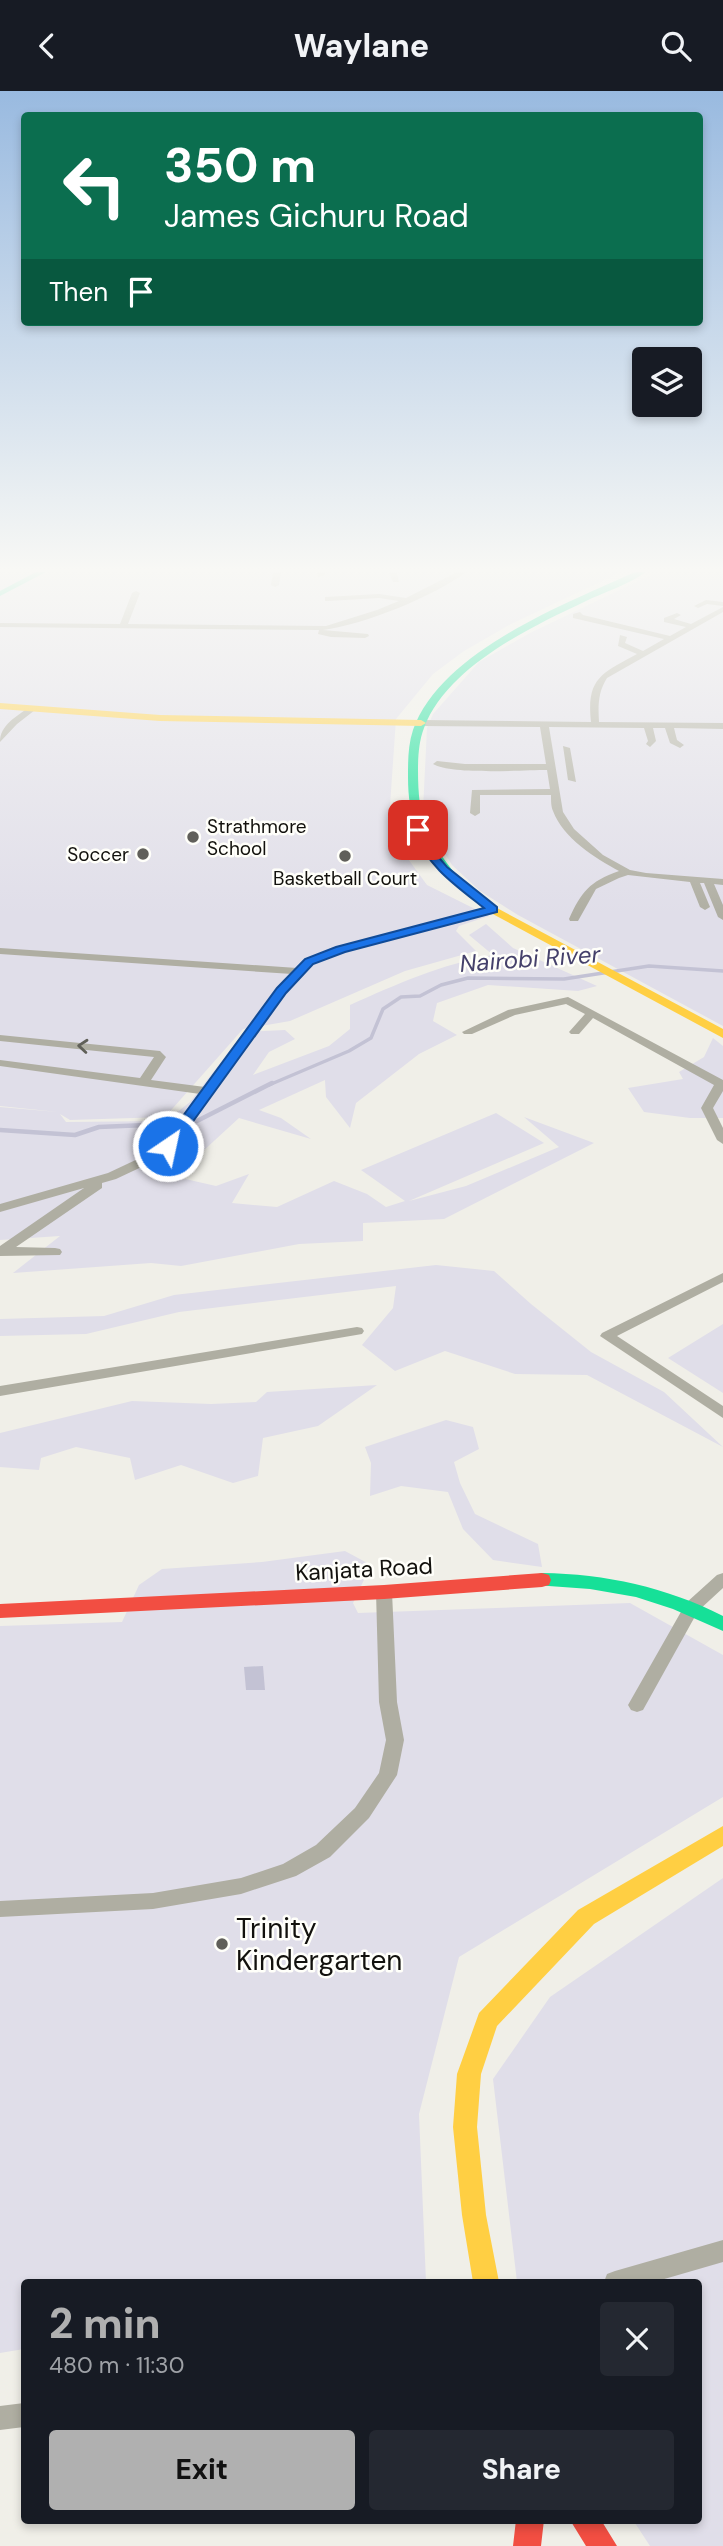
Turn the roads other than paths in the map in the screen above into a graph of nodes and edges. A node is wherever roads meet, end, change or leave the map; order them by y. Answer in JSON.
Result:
{"nodes":[{"id":1,"x":446,"y":687,"type":"edge"},
{"id":2,"x":597,"y":687,"type":"edge"},
{"id":3,"x":0,"y":706,"type":"edge"},
{"id":4,"x":31,"y":710,"type":"junction"},
{"id":5,"x":421,"y":723,"type":"junction"},
{"id":6,"x":595,"y":723,"type":"junction"},
{"id":7,"x":544,"y":724,"type":"junction"},
{"id":8,"x":648,"y":725,"type":"junction"},
{"id":9,"x":669,"y":725,"type":"junction"},
{"id":10,"x":723,"y":726,"type":"edge"},
{"id":11,"x":0,"y":739,"type":"edge"},
{"id":12,"x":650,"y":744,"type":"dead end"},
{"id":13,"x":680,"y":745,"type":"dead end"},
{"id":14,"x":549,"y":762,"type":"junction"},
{"id":15,"x":438,"y":764,"type":"dead end"},
{"id":16,"x":573,"y":781,"type":"dead end"},
{"id":17,"x":555,"y":792,"type":"junction"},
{"id":18,"x":475,"y":813,"type":"dead end"},
{"id":19,"x":627,"y":872,"type":"junction"},
{"id":20,"x":694,"y":881,"type":"junction"},
{"id":21,"x":718,"y":884,"type":"edge"},
{"id":22,"x":705,"y":907,"type":"dead end"},
{"id":23,"x":493,"y":910,"type":"junction"},
{"id":24,"x":723,"y":917,"type":"edge"},
{"id":25,"x":574,"y":919,"type":"dead end"},
{"id":26,"x":0,"y":951,"type":"edge"},
{"id":27,"x":299,"y":971,"type":"junction"},
{"id":28,"x":592,"y":1013,"type":"junction"},
{"id":29,"x":468,"y":1031,"type":"dead end"},
{"id":30,"x":575,"y":1032,"type":"dead end"},
{"id":31,"x":723,"y":1034,"type":"edge"},
{"id":32,"x":0,"y":1038,"type":"edge"},
{"id":33,"x":0,"y":1063,"type":"edge"},
{"id":34,"x":144,"y":1081,"type":"junction"},
{"id":35,"x":207,"y":1091,"type":"junction"},
{"id":36,"x":723,"y":1140,"type":"edge"},
{"id":37,"x":112,"y":1176,"type":"junction"},
{"id":38,"x":0,"y":1208,"type":"edge"},
{"id":39,"x":1,"y":1251,"type":"edge"},
{"id":40,"x":55,"y":1252,"type":"dead end"},
{"id":41,"x":723,"y":1277,"type":"edge"},
{"id":42,"x":357,"y":1331,"type":"dead end"},
{"id":43,"x":0,"y":1391,"type":"edge"},
{"id":44,"x":723,"y":1413,"type":"edge"},
{"id":45,"x":723,"y":1579,"type":"edge"},
{"id":46,"x":384,"y":1592,"type":"junction"},
{"id":47,"x":692,"y":1607,"type":"junction"},
{"id":48,"x":0,"y":1611,"type":"edge"},
{"id":49,"x":723,"y":1624,"type":"edge"},
{"id":50,"x":637,"y":1705,"type":"dead end"},
{"id":51,"x":723,"y":1835,"type":"edge"},
{"id":52,"x":0,"y":1909,"type":"edge"},
{"id":53,"x":723,"y":2251,"type":"edge"},
{"id":54,"x":485,"y":2279,"type":"edge"},
{"id":55,"x":625,"y":2279,"type":"edge"},
{"id":56,"x":21,"y":2415,"type":"edge"},
{"id":57,"x":0,"y":2418,"type":"edge"},
{"id":58,"x":530,"y":2524,"type":"edge"},
{"id":59,"x":587,"y":2524,"type":"edge"},
{"id":60,"x":527,"y":2546,"type":"edge"},
{"id":61,"x":603,"y":2546,"type":"edge"}],
"edges":[{"from":1,"to":5,"type":"main road"},
{"from":2,"to":6,"type":"street"},
{"from":3,"to":4,"type":"main road"},
{"from":4,"to":5,"type":"main road"},
{"from":4,"to":11,"type":"street"},
{"from":5,"to":7,"type":"street"},
{"from":5,"to":23,"type":"main road"},
{"from":6,"to":7,"type":"street"},
{"from":6,"to":8,"type":"street"},
{"from":7,"to":14,"type":"street"},
{"from":8,"to":9,"type":"street"},
{"from":8,"to":12,"type":"street"},
{"from":9,"to":10,"type":"street"},
{"from":9,"to":13,"type":"street"},
{"from":14,"to":15,"type":"street"},
{"from":14,"to":16,"type":"street"},
{"from":14,"to":17,"type":"street"},
{"from":17,"to":18,"type":"street"},
{"from":17,"to":19,"type":"street"},
{"from":19,"to":20,"type":"street"},
{"from":19,"to":25,"type":"street"},
{"from":20,"to":21,"type":"street"},
{"from":20,"to":22,"type":"street"},
{"from":21,"to":24,"type":"street"},
{"from":23,"to":27,"type":"street"},
{"from":23,"to":31,"type":"main road"},
{"from":26,"to":27,"type":"street"},
{"from":27,"to":35,"type":"street"},
{"from":28,"to":29,"type":"street"},
{"from":28,"to":30,"type":"street"},
{"from":28,"to":36,"type":"street"},
{"from":34,"to":32,"type":"street","one_way":true},
{"from":33,"to":34,"type":"street"},
{"from":34,"to":35,"type":"street"},
{"from":35,"to":37,"type":"street"},
{"from":37,"to":38,"type":"street"},
{"from":37,"to":39,"type":"street"},
{"from":39,"to":40,"type":"street"},
{"from":41,"to":44,"type":"street"},
{"from":42,"to":43,"type":"street"},
{"from":45,"to":47,"type":"street"},
{"from":46,"to":47,"type":"main road","name":"Kanjata Road"},
{"from":46,"to":48,"type":"main road","name":"Kanjata Road"},
{"from":46,"to":52,"type":"street"},
{"from":47,"to":49,"type":"main road","name":"Kanjata Road"},
{"from":47,"to":50,"type":"street"},
{"from":51,"to":54,"type":"main road"},
{"from":53,"to":55,"type":"street"},
{"from":56,"to":57,"type":"street"},
{"from":58,"to":60,"type":"main road"},
{"from":59,"to":61,"type":"main road"}]}
